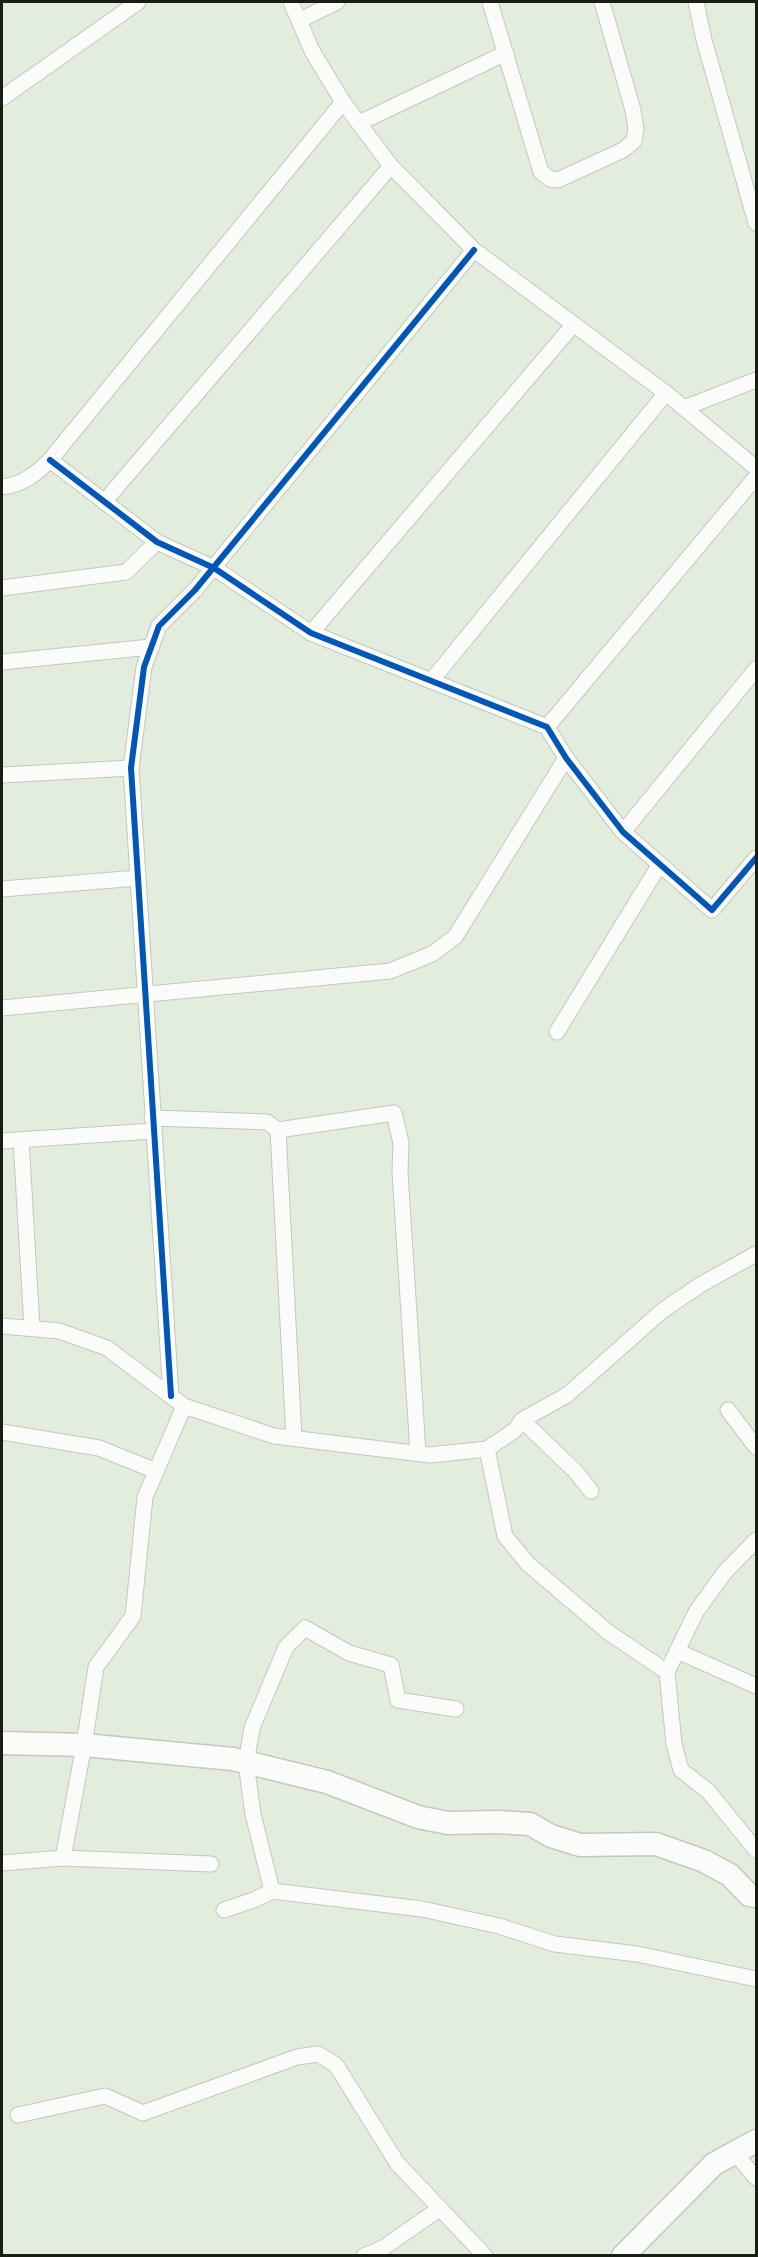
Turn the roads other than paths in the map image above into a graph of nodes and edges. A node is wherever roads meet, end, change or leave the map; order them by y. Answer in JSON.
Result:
{"nodes":[{"id":1,"x":138,"y":2,"type":"edge"},
{"id":2,"x":291,"y":2,"type":"edge"},
{"id":3,"x":338,"y":2,"type":"edge"},
{"id":4,"x":490,"y":2,"type":"edge"},
{"id":5,"x":602,"y":2,"type":"edge"},
{"id":6,"x":696,"y":2,"type":"edge"},
{"id":7,"x":300,"y":20,"type":"junction"},
{"id":8,"x":506,"y":53,"type":"junction"},
{"id":9,"x":2,"y":98,"type":"edge"},
{"id":10,"x":343,"y":102,"type":"junction"},
{"id":11,"x":359,"y":123,"type":"junction"},
{"id":12,"x":392,"y":166,"type":"junction"},
{"id":13,"x":756,"y":223,"type":"edge"},
{"id":14,"x":474,"y":250,"type":"junction"},
{"id":15,"x":574,"y":324,"type":"junction"},
{"id":16,"x":756,"y":380,"type":"edge"},
{"id":17,"x":666,"y":393,"type":"junction"},
{"id":18,"x":684,"y":408,"type":"junction"},
{"id":19,"x":50,"y":460,"type":"junction"},
{"id":20,"x":756,"y":468,"type":"edge"},
{"id":21,"x":756,"y":477,"type":"edge"},
{"id":22,"x":2,"y":487,"type":"edge"},
{"id":23,"x":104,"y":502,"type":"junction"},
{"id":24,"x":157,"y":542,"type":"junction"},
{"id":25,"x":214,"y":568,"type":"junction"},
{"id":26,"x":2,"y":588,"type":"edge"},
{"id":27,"x":311,"y":633,"type":"junction"},
{"id":28,"x":151,"y":647,"type":"junction"},
{"id":29,"x":2,"y":662,"type":"edge"},
{"id":30,"x":756,"y":669,"type":"edge"},
{"id":31,"x":432,"y":680,"type":"junction"},
{"id":32,"x":546,"y":727,"type":"junction"},
{"id":33,"x":566,"y":758,"type":"junction"},
{"id":34,"x":131,"y":768,"type":"junction"},
{"id":35,"x":2,"y":775,"type":"edge"},
{"id":36,"x":623,"y":832,"type":"junction"},
{"id":37,"x":756,"y":858,"type":"edge"},
{"id":38,"x":660,"y":864,"type":"junction"},
{"id":39,"x":138,"y":879,"type":"junction"},
{"id":40,"x":2,"y":889,"type":"edge"},
{"id":41,"x":145,"y":994,"type":"junction"},
{"id":42,"x":2,"y":1008,"type":"edge"},
{"id":43,"x":557,"y":1032,"type":"dead end"},
{"id":44,"x":152,"y":1125,"type":"junction"},
{"id":45,"x":278,"y":1130,"type":"junction"},
{"id":46,"x":21,"y":1140,"type":"junction"},
{"id":47,"x":2,"y":1141,"type":"edge"},
{"id":48,"x":756,"y":1254,"type":"edge"},
{"id":49,"x":2,"y":1326,"type":"edge"},
{"id":50,"x":32,"y":1328,"type":"junction"},
{"id":51,"x":171,"y":1396,"type":"junction"},
{"id":52,"x":184,"y":1406,"type":"junction"},
{"id":53,"x":728,"y":1410,"type":"dead end"},
{"id":54,"x":522,"y":1420,"type":"junction"},
{"id":55,"x":2,"y":1432,"type":"edge"},
{"id":56,"x":294,"y":1438,"type":"junction"},
{"id":57,"x":756,"y":1447,"type":"edge"},
{"id":58,"x":487,"y":1449,"type":"junction"},
{"id":59,"x":418,"y":1453,"type":"junction"},
{"id":60,"x":156,"y":1471,"type":"junction"},
{"id":61,"x":591,"y":1491,"type":"dead end"},
{"id":62,"x":756,"y":1540,"type":"edge"},
{"id":63,"x":677,"y":1651,"type":"junction"},
{"id":64,"x":668,"y":1672,"type":"junction"},
{"id":65,"x":756,"y":1686,"type":"edge"},
{"id":66,"x":456,"y":1709,"type":"dead end"},
{"id":67,"x":2,"y":1743,"type":"edge"},
{"id":68,"x":84,"y":1745,"type":"junction"},
{"id":69,"x":246,"y":1762,"type":"junction"},
{"id":70,"x":756,"y":1850,"type":"edge"},
{"id":71,"x":63,"y":1858,"type":"junction"},
{"id":72,"x":2,"y":1863,"type":"edge"},
{"id":73,"x":210,"y":1864,"type":"dead end"},
{"id":74,"x":272,"y":1891,"type":"junction"},
{"id":75,"x":756,"y":1896,"type":"edge"},
{"id":76,"x":224,"y":1910,"type":"dead end"},
{"id":77,"x":756,"y":1979,"type":"edge"},
{"id":78,"x":18,"y":2115,"type":"dead end"},
{"id":79,"x":756,"y":2141,"type":"edge"},
{"id":80,"x":734,"y":2152,"type":"junction"},
{"id":81,"x":756,"y":2178,"type":"edge"},
{"id":82,"x":440,"y":2209,"type":"junction"},
{"id":83,"x":364,"y":2256,"type":"edge"},
{"id":84,"x":485,"y":2256,"type":"edge"},
{"id":85,"x":623,"y":2256,"type":"edge"}],
"edges":[{"from":1,"to":9,"type":"street"},
{"from":2,"to":7,"type":"street"},
{"from":3,"to":7,"type":"street"},
{"from":4,"to":8,"type":"street"},
{"from":5,"to":8,"type":"street"},
{"from":6,"to":13,"type":"street"},
{"from":7,"to":10,"type":"street"},
{"from":8,"to":11,"type":"street"},
{"from":10,"to":11,"type":"street"},
{"from":10,"to":19,"type":"street"},
{"from":11,"to":12,"type":"street"},
{"from":12,"to":14,"type":"street"},
{"from":12,"to":23,"type":"street"},
{"from":14,"to":15,"type":"street"},
{"from":14,"to":25,"type":"street"},
{"from":15,"to":17,"type":"street"},
{"from":15,"to":27,"type":"street"},
{"from":16,"to":18,"type":"street"},
{"from":17,"to":18,"type":"street"},
{"from":17,"to":31,"type":"street"},
{"from":18,"to":20,"type":"street"},
{"from":19,"to":22,"type":"street"},
{"from":19,"to":23,"type":"street"},
{"from":21,"to":32,"type":"street"},
{"from":23,"to":24,"type":"street"},
{"from":24,"to":25,"type":"street"},
{"from":24,"to":26,"type":"street"},
{"from":25,"to":27,"type":"street"},
{"from":25,"to":28,"type":"street"},
{"from":27,"to":31,"type":"street"},
{"from":28,"to":29,"type":"street"},
{"from":28,"to":34,"type":"street"},
{"from":30,"to":36,"type":"street"},
{"from":31,"to":32,"type":"street"},
{"from":32,"to":33,"type":"street"},
{"from":33,"to":36,"type":"street"},
{"from":33,"to":41,"type":"street"},
{"from":34,"to":35,"type":"street"},
{"from":34,"to":39,"type":"street"},
{"from":36,"to":38,"type":"street"},
{"from":37,"to":38,"type":"street"},
{"from":38,"to":43,"type":"street"},
{"from":39,"to":40,"type":"street"},
{"from":39,"to":41,"type":"street"},
{"from":41,"to":42,"type":"street"},
{"from":41,"to":44,"type":"street"},
{"from":44,"to":45,"type":"street"},
{"from":44,"to":46,"type":"street"},
{"from":44,"to":51,"type":"street"},
{"from":45,"to":56,"type":"street"},
{"from":45,"to":59,"type":"street"},
{"from":46,"to":47,"type":"street"},
{"from":46,"to":50,"type":"street"},
{"from":48,"to":54,"type":"street"},
{"from":49,"to":50,"type":"street"},
{"from":50,"to":51,"type":"street"},
{"from":51,"to":52,"type":"street"},
{"from":52,"to":56,"type":"street"},
{"from":52,"to":60,"type":"street"},
{"from":53,"to":57,"type":"street"},
{"from":54,"to":58,"type":"street"},
{"from":54,"to":61,"type":"street"},
{"from":55,"to":60,"type":"street"},
{"from":56,"to":59,"type":"street"},
{"from":58,"to":59,"type":"street"},
{"from":58,"to":64,"type":"street"},
{"from":60,"to":68,"type":"street"},
{"from":62,"to":63,"type":"street"},
{"from":63,"to":64,"type":"street"},
{"from":63,"to":65,"type":"street"},
{"from":64,"to":70,"type":"street"},
{"from":66,"to":69,"type":"street"},
{"from":67,"to":68,"type":"street"},
{"from":68,"to":69,"type":"street"},
{"from":68,"to":71,"type":"street"},
{"from":69,"to":74,"type":"street"},
{"from":69,"to":75,"type":"street"},
{"from":71,"to":72,"type":"street"},
{"from":71,"to":73,"type":"street"},
{"from":74,"to":76,"type":"street"},
{"from":74,"to":77,"type":"street"},
{"from":78,"to":82,"type":"street"},
{"from":79,"to":80,"type":"street"},
{"from":80,"to":81,"type":"street"},
{"from":80,"to":85,"type":"street"},
{"from":82,"to":83,"type":"street"},
{"from":82,"to":84,"type":"street"}]}
